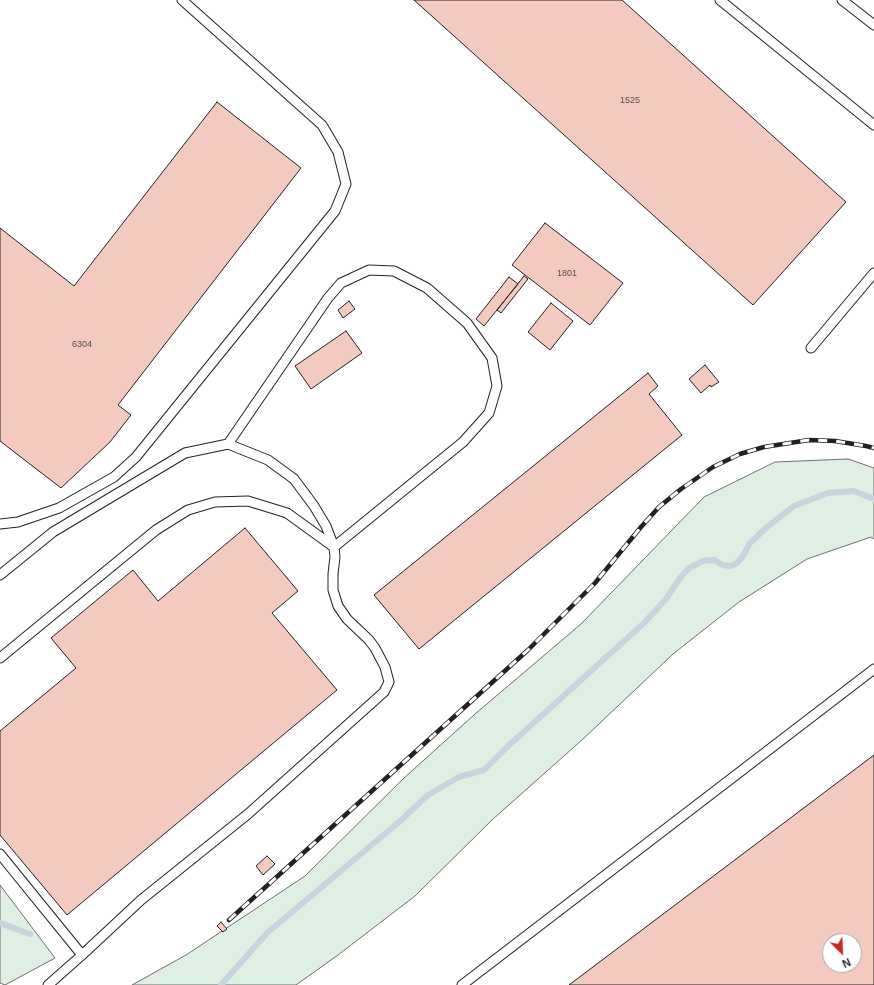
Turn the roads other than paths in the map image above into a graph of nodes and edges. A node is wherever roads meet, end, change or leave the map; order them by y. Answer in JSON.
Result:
{"nodes":[{"id":1,"x":182,"y":0,"type":"edge"},
{"id":2,"x":720,"y":0,"type":"edge"},
{"id":3,"x":842,"y":0,"type":"edge"},
{"id":4,"x":874,"y":25,"type":"edge"},
{"id":5,"x":874,"y":125,"type":"edge"},
{"id":6,"x":874,"y":273,"type":"edge"},
{"id":7,"x":811,"y":348,"type":"dead end"},
{"id":8,"x":228,"y":444,"type":"junction"},
{"id":9,"x":0,"y":524,"type":"edge"},
{"id":10,"x":334,"y":547,"type":"junction"},
{"id":11,"x":0,"y":575,"type":"edge"},
{"id":12,"x":0,"y":658,"type":"edge"},
{"id":13,"x":874,"y":669,"type":"edge"},
{"id":14,"x":0,"y":854,"type":"edge"},
{"id":15,"x":82,"y":955,"type":"junction"},
{"id":16,"x":48,"y":985,"type":"edge"},
{"id":17,"x":462,"y":985,"type":"edge"}],
"edges":[{"from":1,"to":9,"type":"lane"},
{"from":2,"to":5,"type":"lane"},
{"from":3,"to":4,"type":"lane"},
{"from":6,"to":7,"type":"lane"},
{"from":8,"to":10,"type":"lane"},
{"from":8,"to":10,"type":"lane"},
{"from":8,"to":11,"type":"lane"},
{"from":10,"to":12,"type":"lane"},
{"from":10,"to":15,"type":"lane"},
{"from":13,"to":17,"type":"lane"},
{"from":14,"to":15,"type":"lane"},
{"from":15,"to":16,"type":"lane"}]}
